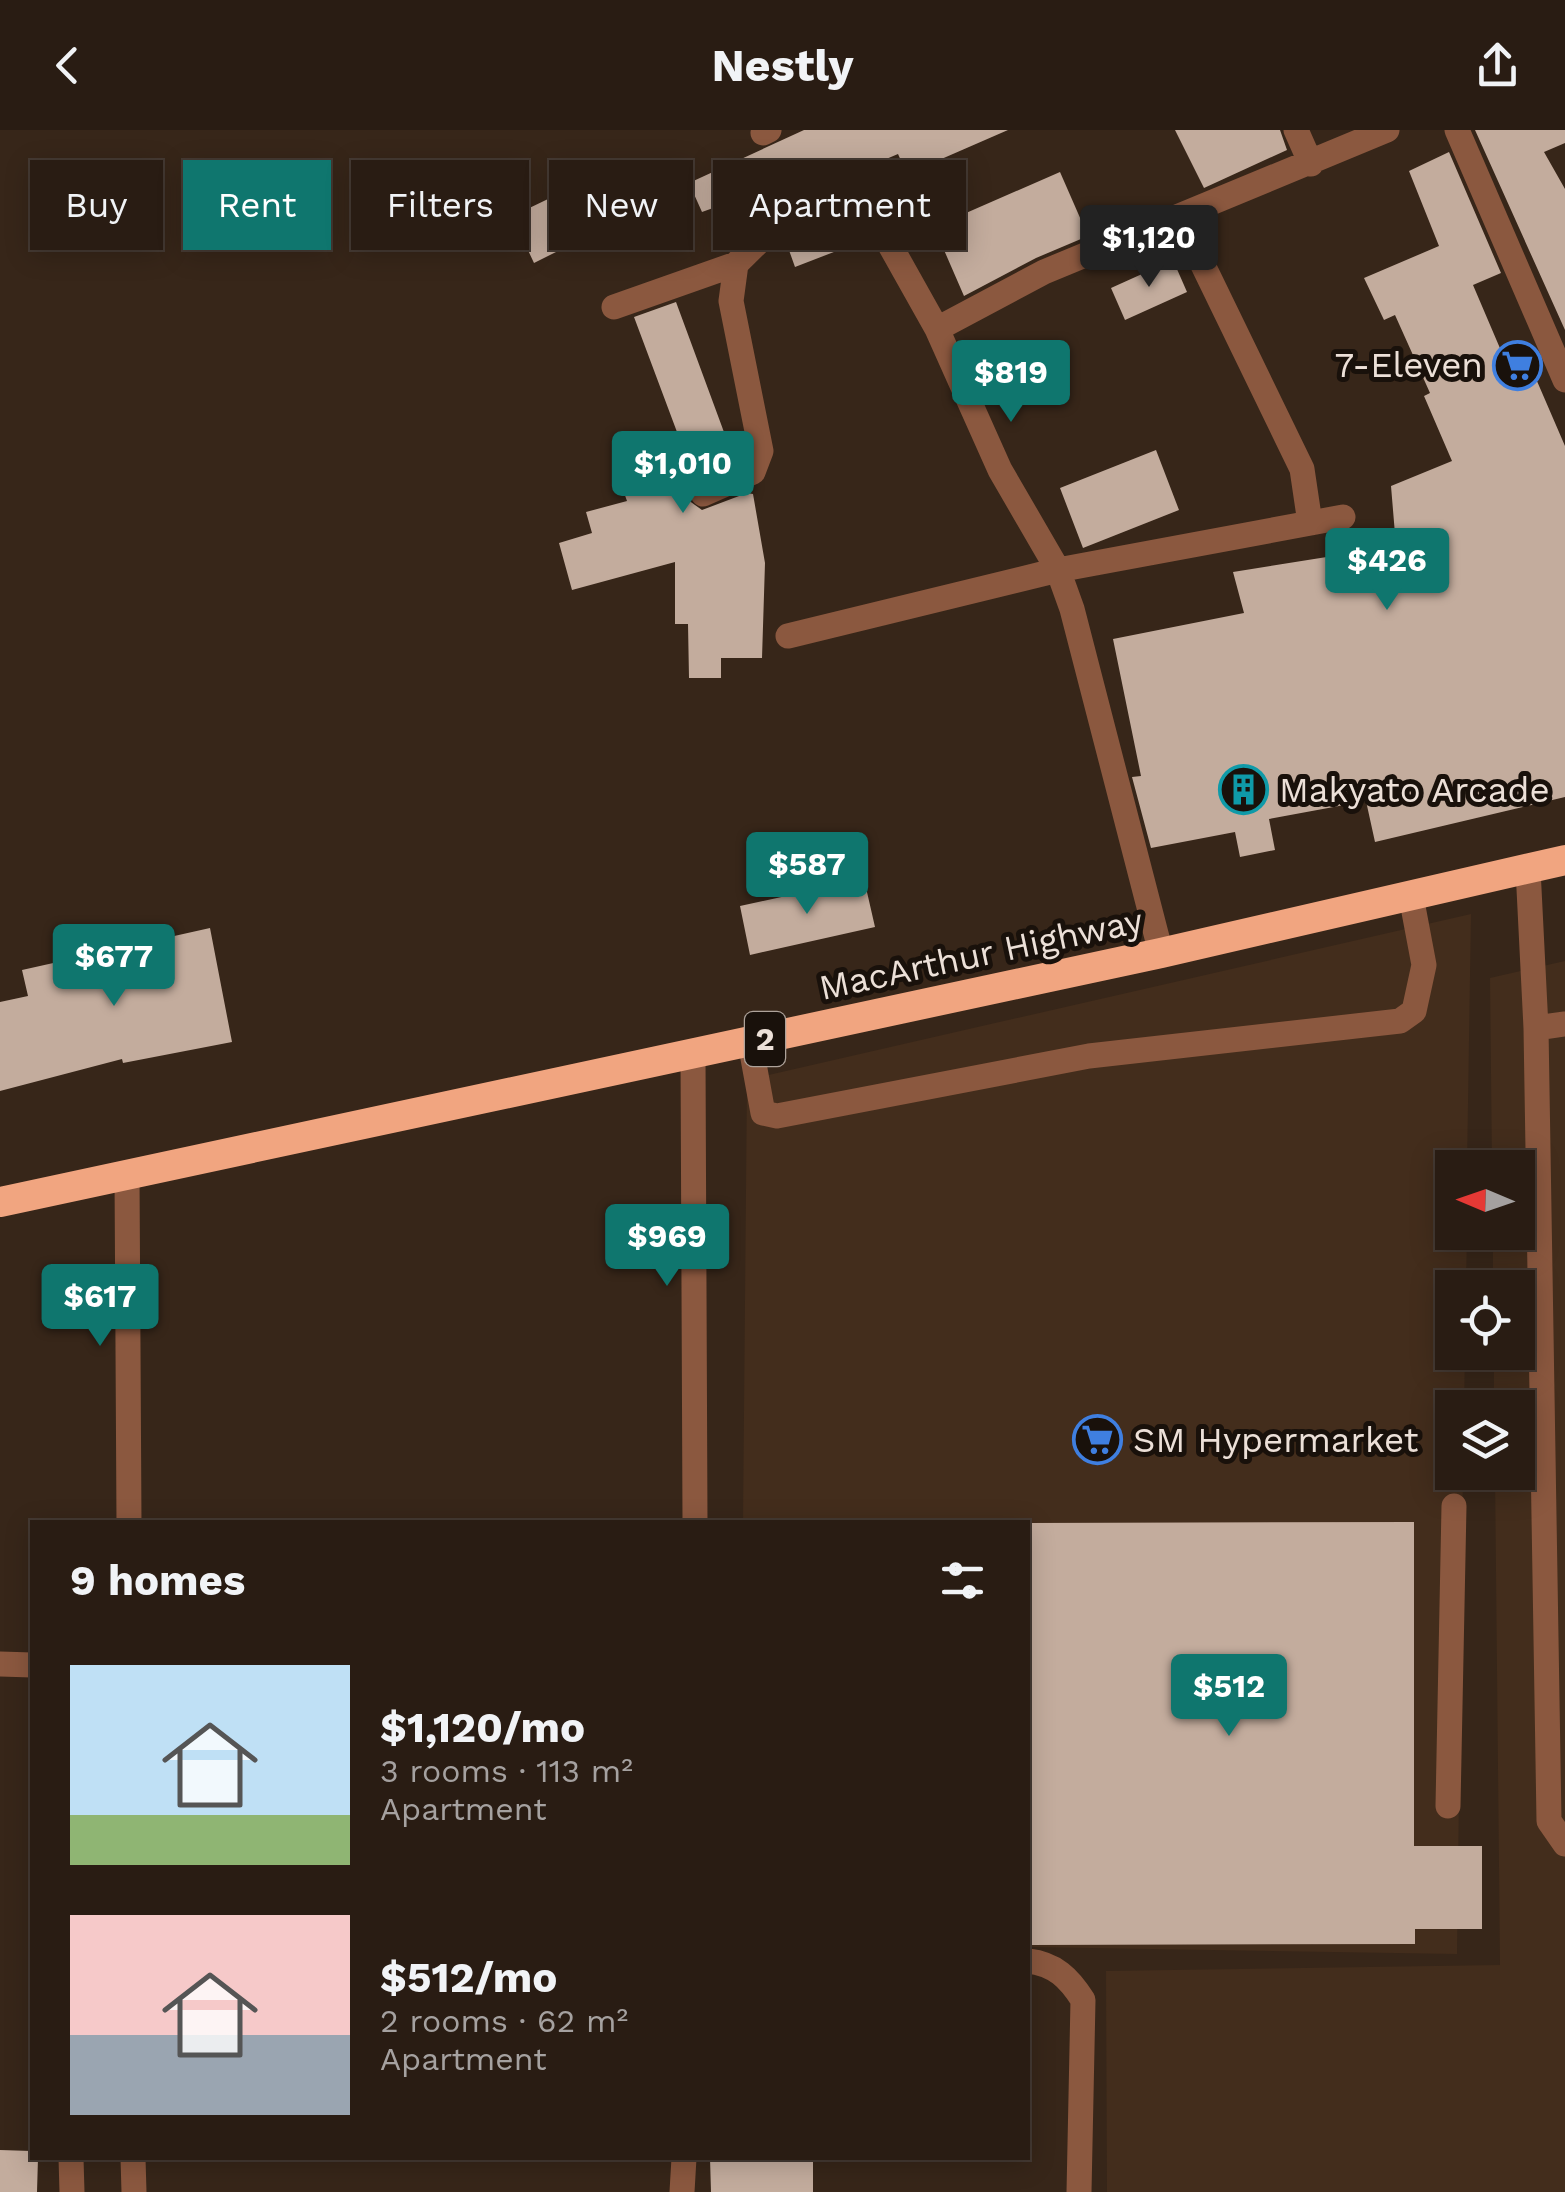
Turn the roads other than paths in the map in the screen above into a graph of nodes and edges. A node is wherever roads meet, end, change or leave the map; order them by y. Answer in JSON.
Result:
{"nodes":[{"id":1,"x":1296,"y":130,"type":"edge"},
{"id":2,"x":1387,"y":130,"type":"edge"},
{"id":3,"x":1456,"y":130,"type":"edge"},
{"id":4,"x":1310,"y":164,"type":"junction"},
{"id":5,"x":1202,"y":262,"type":"dead end"},
{"id":6,"x":736,"y":264,"type":"junction"},
{"id":7,"x":614,"y":308,"type":"dead end"},
{"id":8,"x":936,"y":329,"type":"junction"},
{"id":9,"x":1565,"y":380,"type":"edge"},
{"id":10,"x":704,"y":494,"type":"dead end"},
{"id":11,"x":1343,"y":517,"type":"dead end"},
{"id":12,"x":1310,"y":523,"type":"junction"},
{"id":13,"x":1058,"y":570,"type":"junction"},
{"id":14,"x":788,"y":636,"type":"dead end"},
{"id":15,"x":1565,"y":860,"type":"edge"},
{"id":16,"x":1528,"y":868,"type":"junction"},
{"id":17,"x":1412,"y":896,"type":"junction"},
{"id":18,"x":1161,"y":953,"type":"junction"},
{"id":19,"x":1565,"y":1024,"type":"edge"},
{"id":20,"x":1536,"y":1028,"type":"junction"},
{"id":21,"x":750,"y":1042,"type":"junction"},
{"id":22,"x":693,"y":1055,"type":"junction"},
{"id":23,"x":126,"y":1174,"type":"junction"},
{"id":24,"x":0,"y":1202,"type":"edge"},
{"id":25,"x":1454,"y":1506,"type":"dead end"},
{"id":26,"x":129,"y":1520,"type":"edge"},
{"id":27,"x":695,"y":1520,"type":"edge"},
{"id":28,"x":0,"y":1664,"type":"edge"},
{"id":29,"x":30,"y":1665,"type":"edge"},
{"id":30,"x":1448,"y":1806,"type":"dead end"},
{"id":31,"x":1565,"y":1844,"type":"edge"},
{"id":32,"x":1030,"y":1962,"type":"edge"},
{"id":33,"x":72,"y":2160,"type":"edge"},
{"id":34,"x":133,"y":2160,"type":"edge"},
{"id":35,"x":684,"y":2160,"type":"edge"},
{"id":36,"x":72,"y":2192,"type":"edge"},
{"id":37,"x":134,"y":2192,"type":"edge"},
{"id":38,"x":682,"y":2192,"type":"edge"},
{"id":39,"x":1079,"y":2192,"type":"edge"}],
"edges":[{"from":1,"to":4,"type":"street"},
{"from":2,"to":4,"type":"street"},
{"from":3,"to":9,"type":"street"},
{"from":4,"to":8,"type":"street"},
{"from":5,"to":12,"type":"street"},
{"from":6,"to":7,"type":"street"},
{"from":6,"to":8,"type":"street"},
{"from":6,"to":10,"type":"street"},
{"from":8,"to":13,"type":"street"},
{"from":11,"to":12,"type":"street"},
{"from":12,"to":13,"type":"street"},
{"from":13,"to":14,"type":"street"},
{"from":13,"to":18,"type":"street"},
{"from":15,"to":16,"type":"highway","name":"MacArthur Highway","number":"2"},
{"from":16,"to":17,"type":"highway","name":"MacArthur Highway","number":"2"},
{"from":16,"to":20,"type":"street"},
{"from":17,"to":18,"type":"highway","name":"MacArthur Highway","number":"2"},
{"from":17,"to":21,"type":"street"},
{"from":18,"to":21,"type":"highway","name":"MacArthur Highway","number":"2"},
{"from":19,"to":20,"type":"street"},
{"from":20,"to":31,"type":"street"},
{"from":21,"to":22,"type":"highway","name":"MacArthur Highway","number":"2"},
{"from":22,"to":23,"type":"highway","name":"MacArthur Highway","number":"2"},
{"from":22,"to":27,"type":"street"},
{"from":23,"to":24,"type":"highway","name":"MacArthur Highway","number":"2"},
{"from":23,"to":26,"type":"street"},
{"from":25,"to":30,"type":"street"},
{"from":28,"to":29,"type":"street"},
{"from":32,"to":39,"type":"street"},
{"from":33,"to":36,"type":"street"},
{"from":34,"to":37,"type":"street"},
{"from":35,"to":38,"type":"street"}]}
